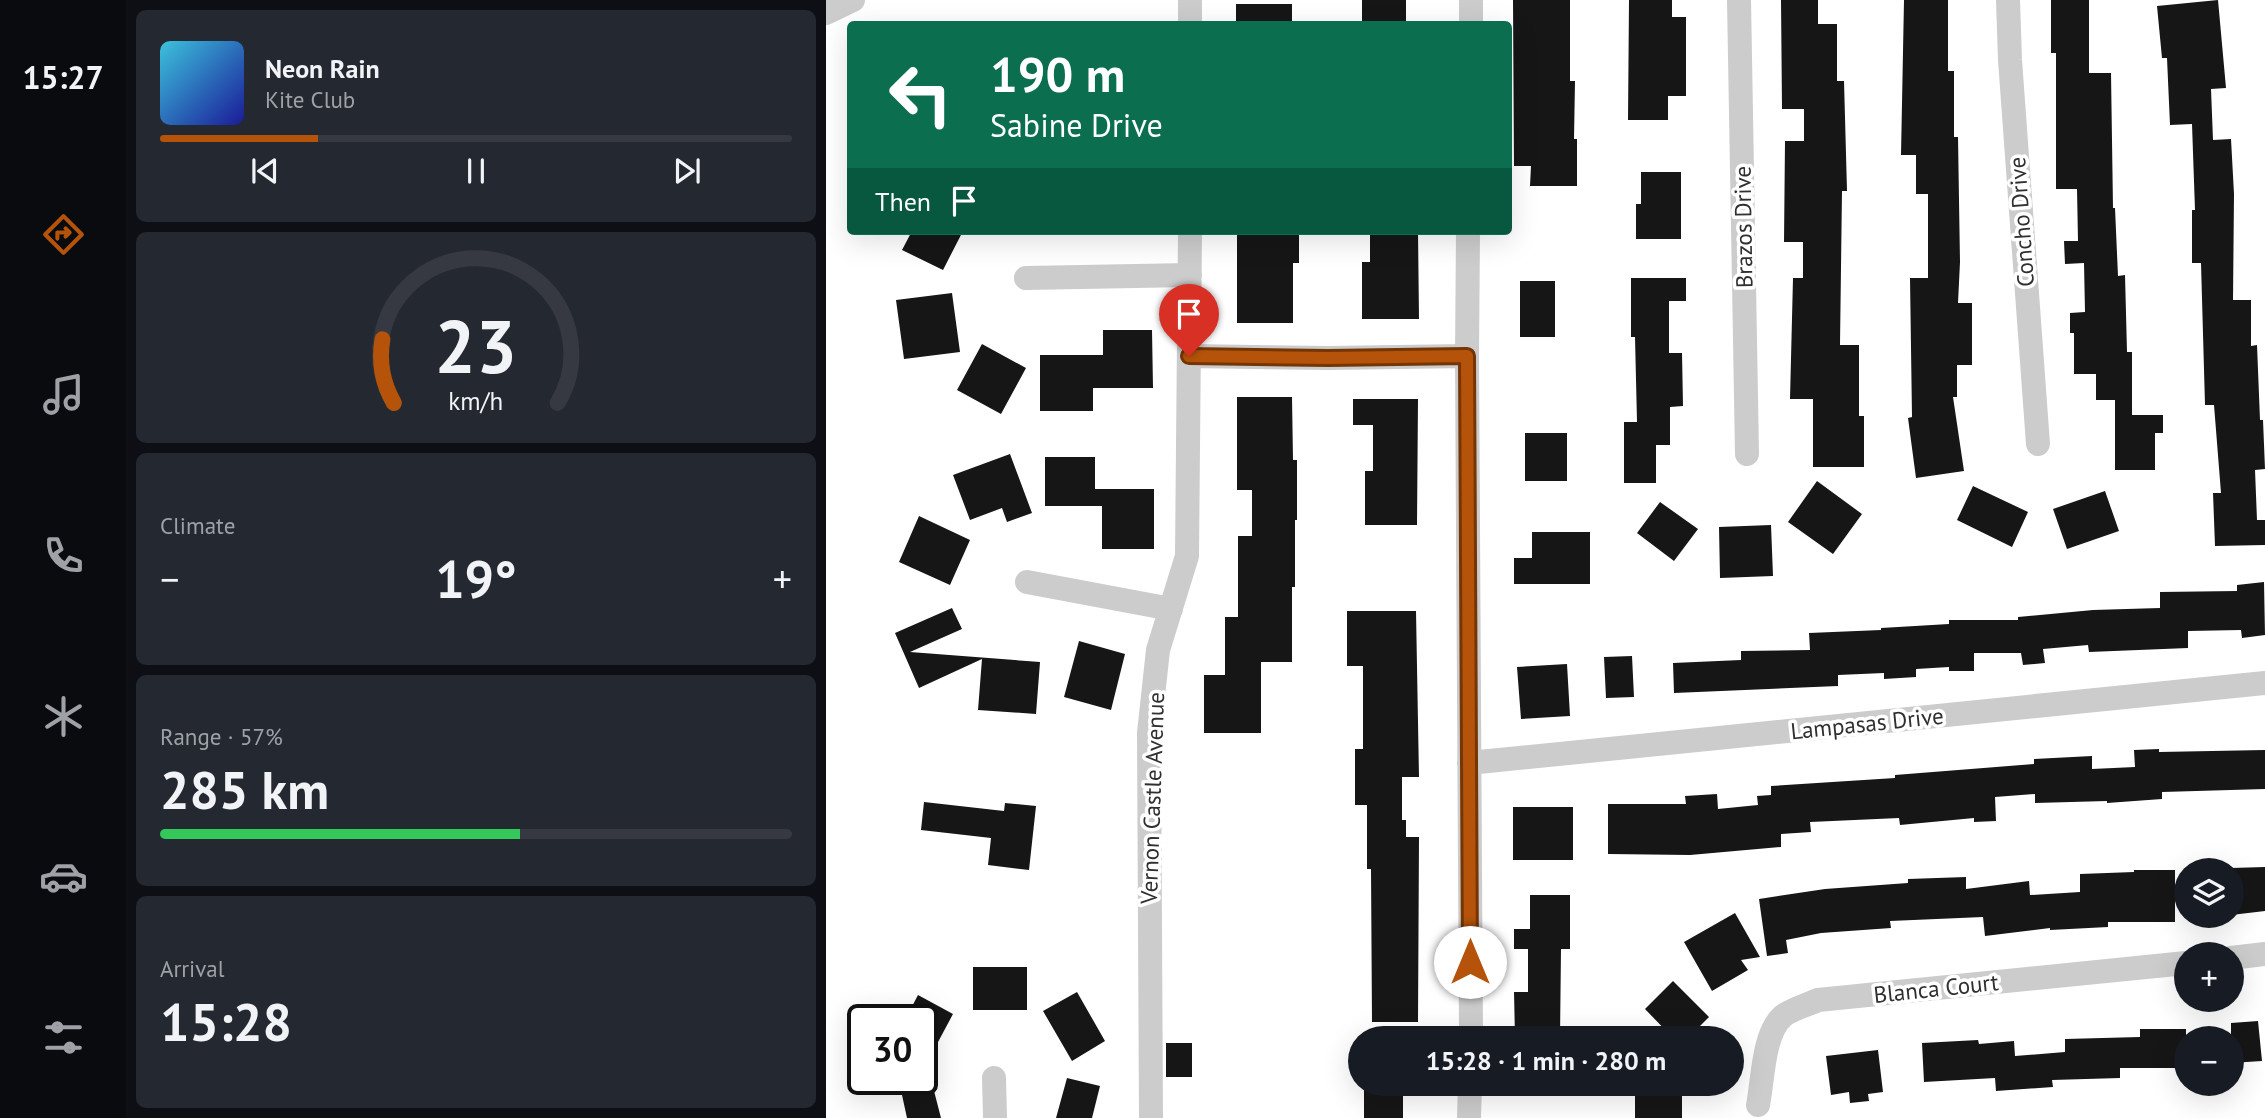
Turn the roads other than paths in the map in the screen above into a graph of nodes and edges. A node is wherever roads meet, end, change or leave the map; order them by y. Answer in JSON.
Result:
{"nodes":[{"id":1,"x":853,"y":0,"type":"edge"},
{"id":2,"x":1190,"y":0,"type":"edge"},
{"id":3,"x":1471,"y":0,"type":"edge"},
{"id":4,"x":1739,"y":0,"type":"edge"},
{"id":5,"x":2008,"y":0,"type":"edge"},
{"id":6,"x":826,"y":13,"type":"edge"},
{"id":7,"x":1190,"y":21,"type":"edge"},
{"id":8,"x":1471,"y":21,"type":"edge"},
{"id":9,"x":1190,"y":235,"type":"edge"},
{"id":10,"x":1468,"y":235,"type":"edge"},
{"id":11,"x":1190,"y":275,"type":"junction"},
{"id":12,"x":1026,"y":278,"type":"dead end"},
{"id":13,"x":1189,"y":356,"type":"junction"},
{"id":14,"x":1467,"y":356,"type":"junction"},
{"id":15,"x":2038,"y":444,"type":"dead end"},
{"id":16,"x":1747,"y":454,"type":"dead end"},
{"id":17,"x":1027,"y":582,"type":"dead end"},
{"id":18,"x":1171,"y":609,"type":"junction"},
{"id":19,"x":2265,"y":683,"type":"edge"},
{"id":20,"x":1469,"y":763,"type":"junction"},
{"id":21,"x":2265,"y":954,"type":"edge"},
{"id":22,"x":2244,"y":956,"type":"edge"},
{"id":23,"x":2174,"y":963,"type":"edge"},
{"id":24,"x":1471,"y":1026,"type":"edge"},
{"id":25,"x":994,"y":1077,"type":"dead end"},
{"id":26,"x":1470,"y":1096,"type":"edge"},
{"id":27,"x":1758,"y":1105,"type":"dead end"},
{"id":28,"x":995,"y":1118,"type":"edge"},
{"id":29,"x":1151,"y":1118,"type":"edge"},
{"id":30,"x":1469,"y":1118,"type":"edge"}],
"edges":[{"from":1,"to":6,"type":"street"},
{"from":2,"to":7,"type":"street"},
{"from":3,"to":8,"type":"street"},
{"from":4,"to":16,"type":"street","name":"Brazos Drive"},
{"from":5,"to":15,"type":"street","name":"Concho Drive"},
{"from":9,"to":11,"type":"street","name":"Vernon Castle Avenue"},
{"from":10,"to":14,"type":"street"},
{"from":11,"to":12,"type":"street"},
{"from":11,"to":13,"type":"street","name":"Vernon Castle Avenue"},
{"from":13,"to":14,"type":"street"},
{"from":13,"to":18,"type":"street","name":"Vernon Castle Avenue"},
{"from":14,"to":20,"type":"street"},
{"from":17,"to":18,"type":"street"},
{"from":18,"to":29,"type":"street","name":"Vernon Castle Avenue"},
{"from":19,"to":20,"type":"street","name":"Lampasas Drive"},
{"from":20,"to":24,"type":"street"},
{"from":21,"to":22,"type":"street"},
{"from":23,"to":27,"type":"street","name":"Blanca Court"},
{"from":25,"to":28,"type":"street"},
{"from":26,"to":30,"type":"street"}]}
